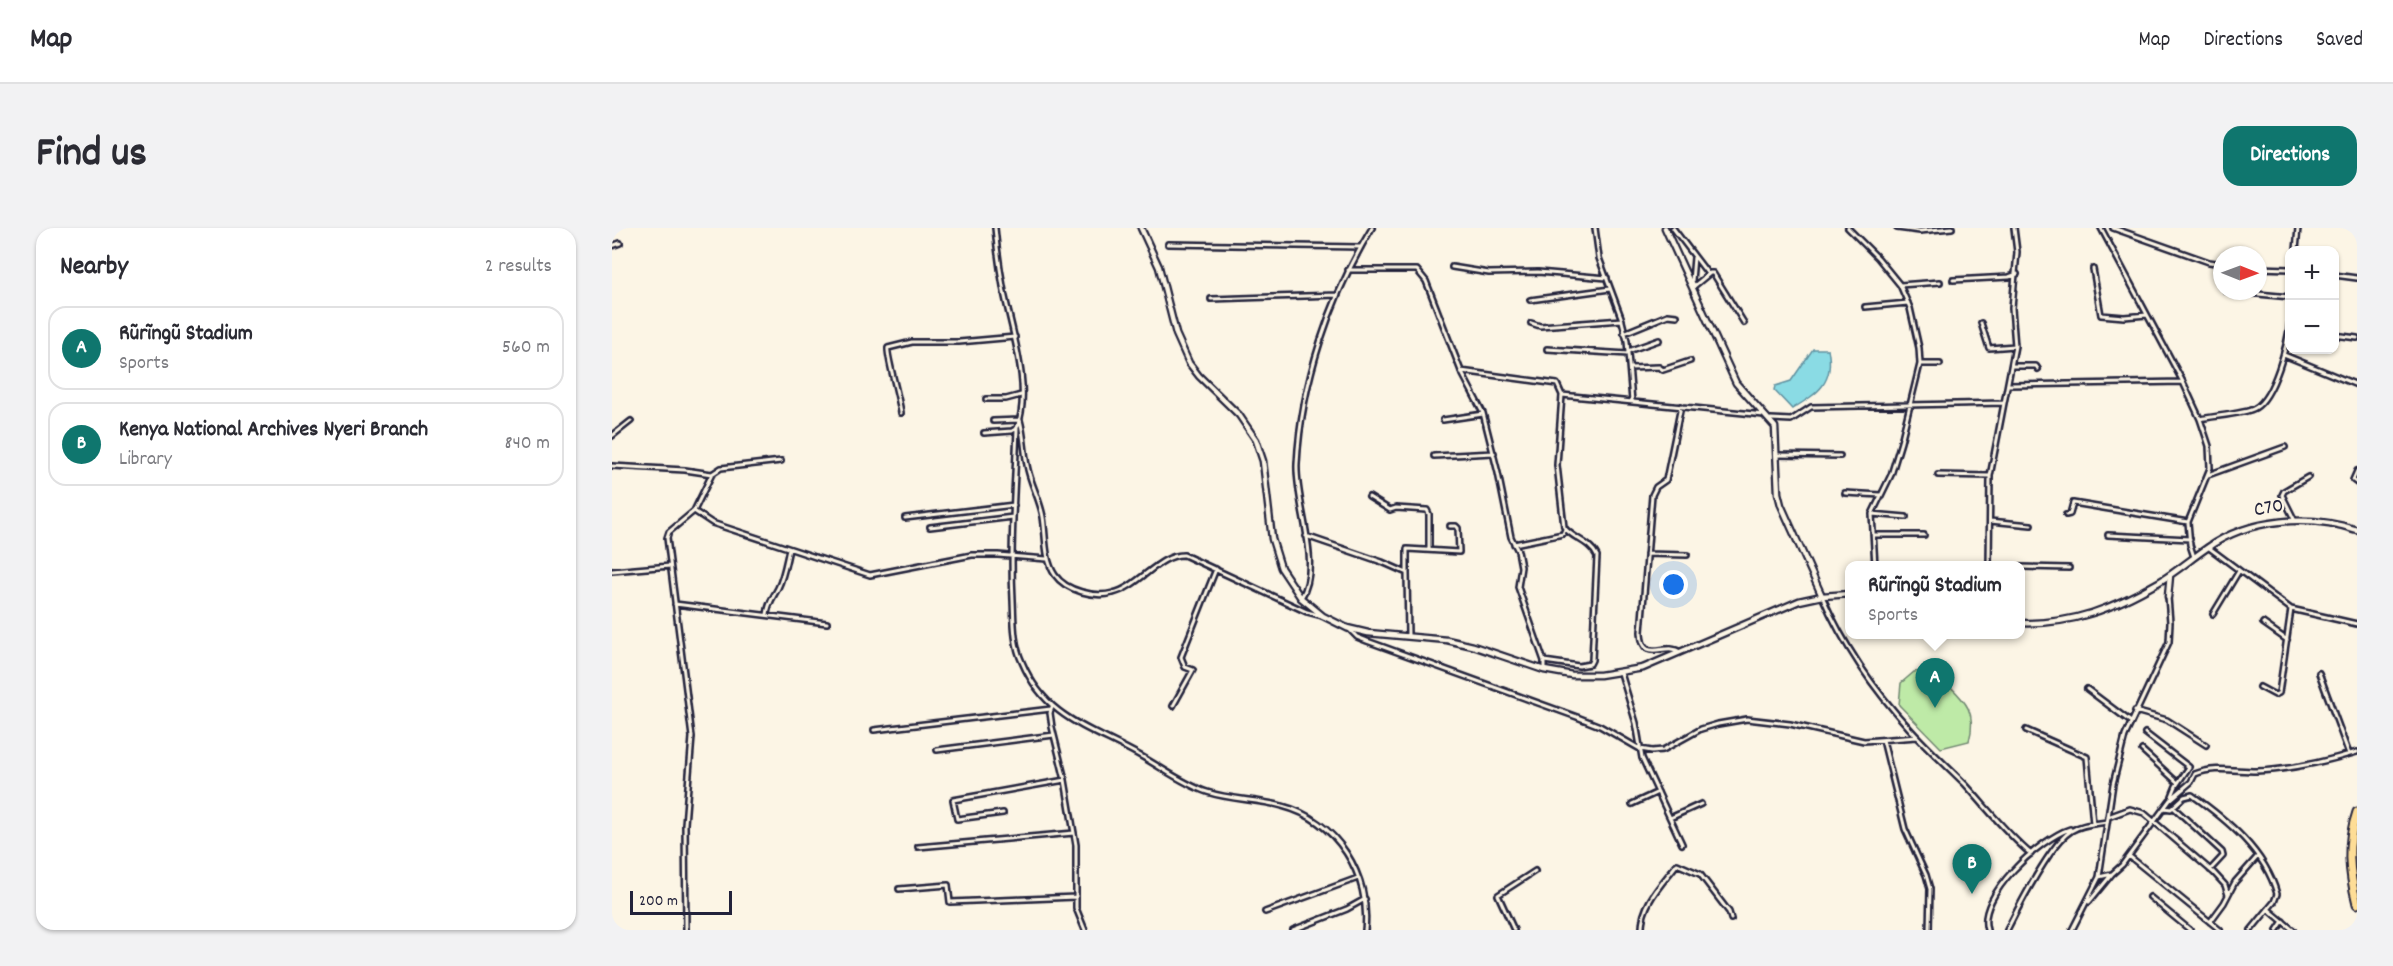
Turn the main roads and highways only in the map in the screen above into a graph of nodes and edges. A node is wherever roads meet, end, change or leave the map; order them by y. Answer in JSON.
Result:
{"nodes":[{"id":1,"x":1141,"y":228,"type":"edge"},
{"id":2,"x":1665,"y":228,"type":"edge"},
{"id":3,"x":2357,"y":530,"type":"edge"},
{"id":4,"x":2170,"y":575,"type":"junction"},
{"id":5,"x":2159,"y":582,"type":"junction"},
{"id":6,"x":1845,"y":594,"type":"edge"},
{"id":7,"x":1822,"y":596,"type":"junction"},
{"id":8,"x":2025,"y":623,"type":"edge"},
{"id":9,"x":2357,"y":812,"type":"edge"},
{"id":10,"x":2357,"y":904,"type":"edge"}],
"edges":[{"from":1,"to":7,"type":"main road"},
{"from":2,"to":7,"type":"main road"},
{"from":3,"to":4,"type":"main road","name":"C70","number":"C70"},
{"from":4,"to":5,"type":"main road","number":"C70"},
{"from":4,"to":5,"type":"main road"},
{"from":5,"to":8,"type":"main road","number":"C70"},
{"from":6,"to":7,"type":"main road"},
{"from":9,"to":10,"type":"highway"}]}
